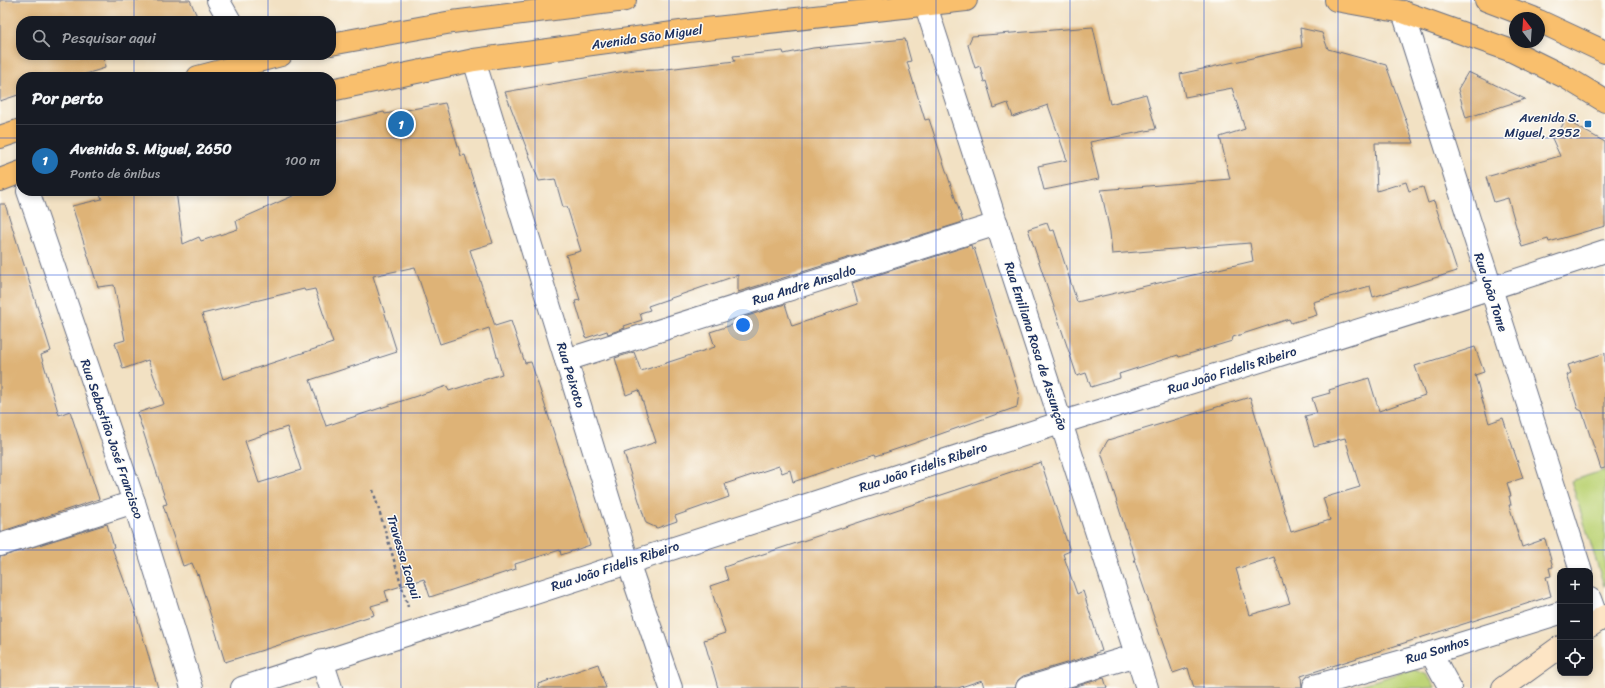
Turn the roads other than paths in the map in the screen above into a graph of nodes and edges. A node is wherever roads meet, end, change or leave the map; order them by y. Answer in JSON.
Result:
{"nodes":[{"id":1,"x":218,"y":0,"type":"edge"},
{"id":2,"x":625,"y":0,"type":"edge"},
{"id":3,"x":966,"y":0,"type":"edge"},
{"id":4,"x":1336,"y":0,"type":"edge"},
{"id":5,"x":1486,"y":0,"type":"edge"},
{"id":6,"x":925,"y":3,"type":"junction"},
{"id":7,"x":1403,"y":12,"type":"junction"},
{"id":8,"x":1517,"y":12,"type":"edge"},
{"id":9,"x":227,"y":16,"type":"edge"},
{"id":10,"x":1545,"y":24,"type":"edge"},
{"id":11,"x":336,"y":43,"type":"edge"},
{"id":12,"x":1605,"y":52,"type":"edge"},
{"id":13,"x":245,"y":60,"type":"edge"},
{"id":14,"x":474,"y":60,"type":"junction"},
{"id":15,"x":212,"y":72,"type":"edge"},
{"id":16,"x":336,"y":89,"type":"edge"},
{"id":17,"x":1605,"y":101,"type":"edge"},
{"id":18,"x":16,"y":132,"type":"edge"},
{"id":19,"x":0,"y":137,"type":"edge"},
{"id":20,"x":16,"y":174,"type":"edge"},
{"id":21,"x":0,"y":180,"type":"edge"},
{"id":22,"x":30,"y":196,"type":"edge"},
{"id":23,"x":997,"y":224,"type":"junction"},
{"id":24,"x":1605,"y":251,"type":"edge"},
{"id":25,"x":1490,"y":289,"type":"junction"},
{"id":26,"x":566,"y":360,"type":"junction"},
{"id":27,"x":1062,"y":423,"type":"junction"},
{"id":28,"x":134,"y":502,"type":"junction"},
{"id":29,"x":0,"y":545,"type":"edge"},
{"id":30,"x":628,"y":562,"type":"junction"},
{"id":31,"x":1580,"y":568,"type":"edge"},
{"id":32,"x":1557,"y":614,"type":"edge"},
{"id":33,"x":1557,"y":650,"type":"edge"},
{"id":34,"x":1431,"y":653,"type":"junction"},
{"id":35,"x":1136,"y":655,"type":"junction"},
{"id":36,"x":322,"y":661,"type":"junction"},
{"id":37,"x":1314,"y":686,"type":"dead end"},
{"id":38,"x":192,"y":688,"type":"edge"},
{"id":39,"x":242,"y":688,"type":"edge"},
{"id":40,"x":331,"y":688,"type":"edge"},
{"id":41,"x":671,"y":688,"type":"edge"},
{"id":42,"x":1026,"y":688,"type":"edge"},
{"id":43,"x":1147,"y":688,"type":"edge"},
{"id":44,"x":1450,"y":688,"type":"edge"},
{"id":45,"x":1503,"y":688,"type":"edge"}],
"edges":[{"from":1,"to":9,"type":"street"},
{"from":2,"to":11,"type":"main road"},
{"from":3,"to":6,"type":"main road","name":"Avenida São Miguel"},
{"from":4,"to":7,"type":"main road"},
{"from":5,"to":8,"type":"main road"},
{"from":6,"to":14,"type":"main road","name":"Avenida São Miguel"},
{"from":6,"to":23,"type":"street","name":"Rua Emiliana Rosa de Assunção"},
{"from":7,"to":17,"type":"main road"},
{"from":7,"to":25,"type":"street","name":"Rua João Tome"},
{"from":10,"to":12,"type":"main road"},
{"from":13,"to":15,"type":"main road"},
{"from":14,"to":16,"type":"main road","name":"Avenida São Miguel"},
{"from":14,"to":26,"type":"street","name":"Rua Peixoto"},
{"from":18,"to":19,"type":"main road"},
{"from":20,"to":21,"type":"main road"},
{"from":22,"to":28,"type":"street","name":"Rua Sebastião José Francisco"},
{"from":23,"to":26,"type":"street","name":"Rua Andre Ansaldo"},
{"from":23,"to":27,"type":"street","name":"Rua Emiliana Rosa de Assunção"},
{"from":24,"to":25,"type":"street","name":"Rua João Fidelis Ribeiro"},
{"from":25,"to":27,"type":"street","name":"Rua João Fidelis Ribeiro"},
{"from":25,"to":31,"type":"street","name":"Rua João Tome"},
{"from":26,"to":30,"type":"street","name":"Rua Peixoto"},
{"from":27,"to":30,"type":"street","name":"Rua João Fidelis Ribeiro"},
{"from":27,"to":35,"type":"street","name":"Rua Emiliana Rosa de Assunção"},
{"from":28,"to":29,"type":"street"},
{"from":28,"to":38,"type":"street","name":"Rua Sebastião José Francisco"},
{"from":30,"to":36,"type":"street","name":"Rua João Fidelis Ribeiro"},
{"from":30,"to":41,"type":"street","name":"Rua Peixoto"},
{"from":32,"to":34,"type":"street","name":"Rua Sonhos"},
{"from":33,"to":45,"type":"main road"},
{"from":34,"to":37,"type":"street","name":"Rua Sonhos"},
{"from":34,"to":44,"type":"street"},
{"from":35,"to":42,"type":"street"},
{"from":35,"to":43,"type":"street","name":"Rua Emiliana Rosa de Assunção"},
{"from":36,"to":39,"type":"street","name":"Rua João Fidelis Ribeiro"},
{"from":36,"to":40,"type":"street"}]}
